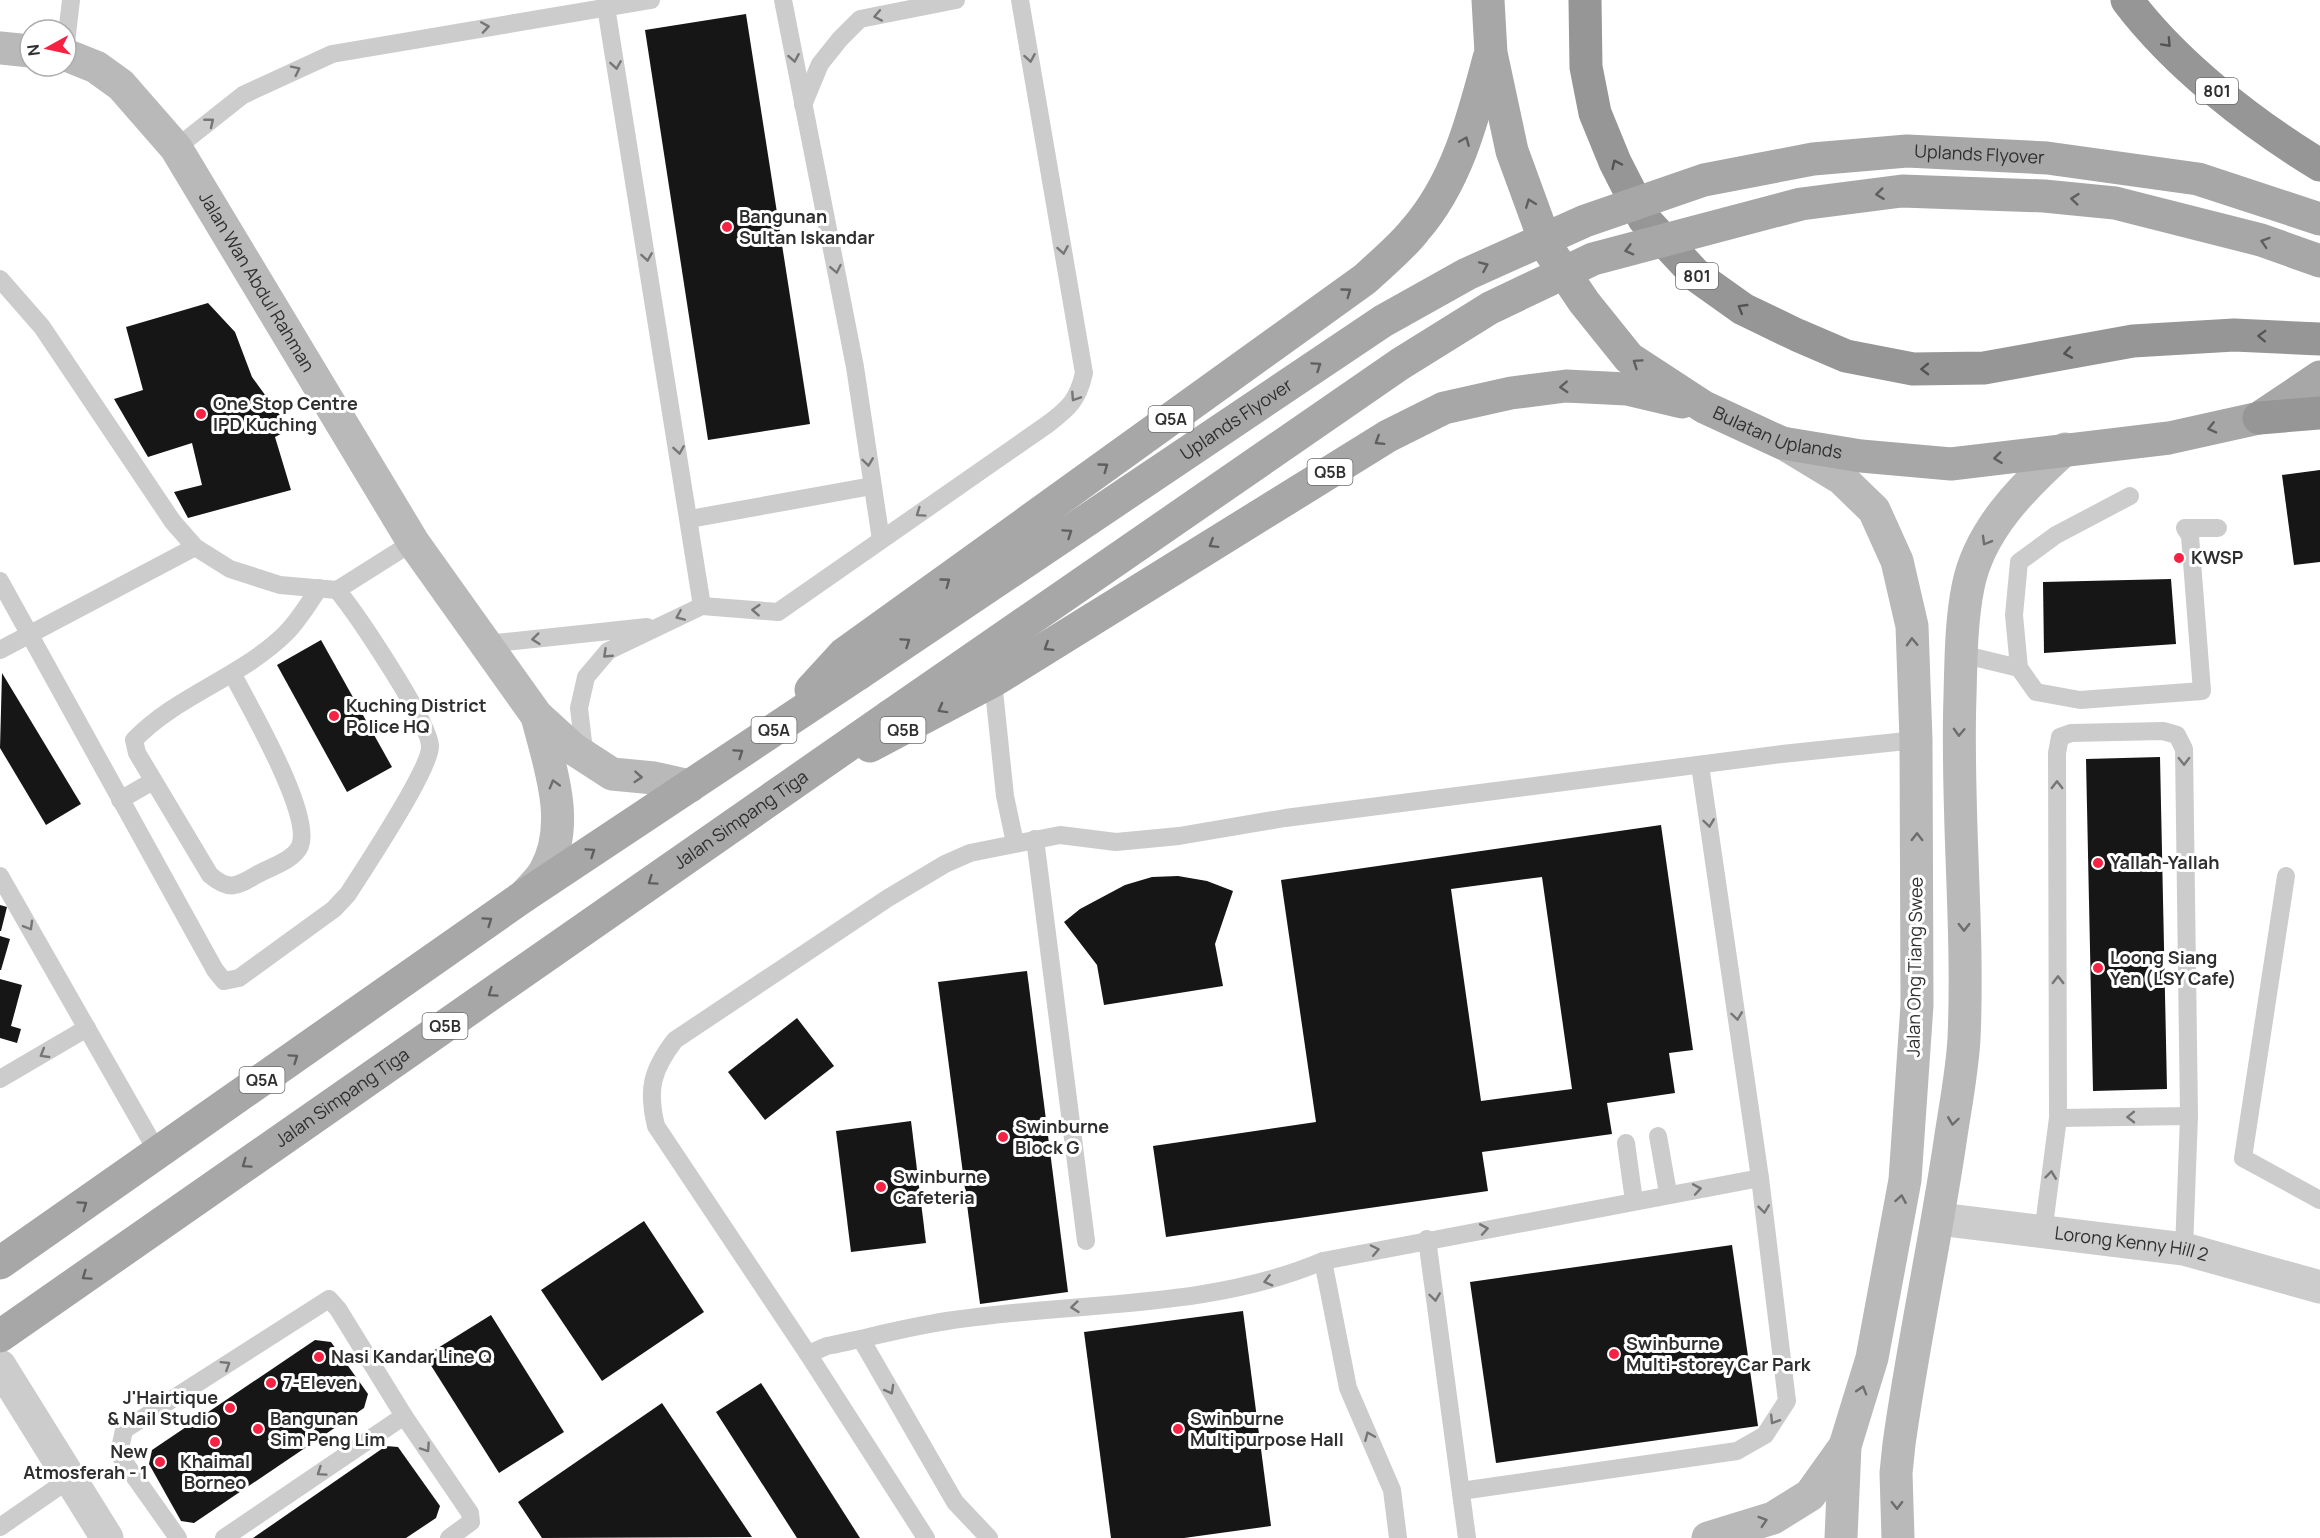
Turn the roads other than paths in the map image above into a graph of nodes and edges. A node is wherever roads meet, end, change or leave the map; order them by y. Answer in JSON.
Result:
{"nodes":[{"id":1,"x":71,"y":0,"type":"edge"},
{"id":2,"x":651,"y":0,"type":"edge"},
{"id":3,"x":783,"y":0,"type":"edge"},
{"id":4,"x":956,"y":0,"type":"edge"},
{"id":5,"x":1020,"y":0,"type":"edge"},
{"id":6,"x":1488,"y":0,"type":"edge"},
{"id":7,"x":1585,"y":0,"type":"edge"},
{"id":8,"x":2127,"y":0,"type":"edge"},
{"id":9,"x":606,"y":7,"type":"junction"},
{"id":10,"x":69,"y":18,"type":"edge"},
{"id":11,"x":0,"y":48,"type":"edge"},
{"id":12,"x":18,"y":50,"type":"edge"},
{"id":13,"x":1491,"y":53,"type":"junction"},
{"id":14,"x":78,"y":60,"type":"edge"},
{"id":15,"x":802,"y":105,"type":"junction"},
{"id":16,"x":176,"y":148,"type":"junction"},
{"id":17,"x":2320,"y":165,"type":"edge"},
{"id":18,"x":2320,"y":219,"type":"edge"},
{"id":19,"x":2320,"y":261,"type":"edge"},
{"id":20,"x":0,"y":279,"type":"edge"},
{"id":21,"x":2320,"y":339,"type":"edge"},
{"id":22,"x":2320,"y":377,"type":"edge"},
{"id":23,"x":1704,"y":407,"type":"junction"},
{"id":24,"x":2320,"y":412,"type":"edge"},
{"id":25,"x":2259,"y":417,"type":"junction"},
{"id":26,"x":1782,"y":443,"type":"junction"},
{"id":27,"x":2065,"y":449,"type":"junction"},
{"id":28,"x":872,"y":486,"type":"junction"},
{"id":29,"x":2130,"y":496,"type":"dead end"},
{"id":30,"x":690,"y":519,"type":"junction"},
{"id":31,"x":2218,"y":528,"type":"dead end"},
{"id":32,"x":881,"y":540,"type":"junction"},
{"id":33,"x":413,"y":542,"type":"junction"},
{"id":34,"x":195,"y":547,"type":"junction"},
{"id":35,"x":0,"y":581,"type":"edge"},
{"id":36,"x":328,"y":589,"type":"junction"},
{"id":37,"x":702,"y":606,"type":"junction"},
{"id":38,"x":657,"y":626,"type":"junction"},
{"id":39,"x":29,"y":633,"type":"junction"},
{"id":40,"x":486,"y":644,"type":"junction"},
{"id":41,"x":0,"y":650,"type":"edge"},
{"id":42,"x":1961,"y":654,"type":"junction"},
{"id":43,"x":2019,"y":668,"type":"junction"},
{"id":44,"x":232,"y":673,"type":"junction"},
{"id":45,"x":993,"y":681,"type":"junction"},
{"id":46,"x":2080,"y":700,"type":"junction"},
{"id":47,"x":537,"y":716,"type":"junction"},
{"id":48,"x":890,"y":716,"type":"joint"},
{"id":49,"x":775,"y":729,"type":"junction"},
{"id":50,"x":2083,"y":733,"type":"junction"},
{"id":51,"x":1917,"y":740,"type":"junction"},
{"id":52,"x":590,"y":760,"type":"junction"},
{"id":53,"x":1700,"y":765,"type":"junction"},
{"id":54,"x":808,"y":773,"type":"junction"},
{"id":55,"x":153,"y":781,"type":"junction"},
{"id":56,"x":690,"y":786,"type":"junction"},
{"id":57,"x":120,"y":800,"type":"junction"},
{"id":58,"x":1035,"y":839,"type":"junction"},
{"id":59,"x":1015,"y":843,"type":"junction"},
{"id":60,"x":0,"y":876,"type":"edge"},
{"id":61,"x":2286,"y":876,"type":"dead end"},
{"id":62,"x":524,"y":896,"type":"junction"},
{"id":63,"x":87,"y":1028,"type":"junction"},
{"id":64,"x":0,"y":1079,"type":"edge"},
{"id":65,"x":2189,"y":1116,"type":"junction"},
{"id":66,"x":2058,"y":1118,"type":"junction"},
{"id":67,"x":1658,"y":1136,"type":"dead end"},
{"id":68,"x":1626,"y":1143,"type":"dead end"},
{"id":69,"x":158,"y":1153,"type":"junction"},
{"id":70,"x":1760,"y":1178,"type":"junction"},
{"id":71,"x":1668,"y":1193,"type":"junction"},
{"id":72,"x":2320,"y":1200,"type":"edge"},
{"id":73,"x":1634,"y":1201,"type":"junction"},
{"id":74,"x":1939,"y":1219,"type":"junction"},
{"id":75,"x":2043,"y":1233,"type":"junction"},
{"id":76,"x":1427,"y":1239,"type":"junction"},
{"id":77,"x":1086,"y":1241,"type":"dead end"},
{"id":78,"x":2184,"y":1249,"type":"junction"},
{"id":79,"x":1323,"y":1261,"type":"junction"},
{"id":80,"x":0,"y":1263,"type":"edge"},
{"id":81,"x":2320,"y":1287,"type":"edge"},
{"id":82,"x":0,"y":1336,"type":"edge"},
{"id":83,"x":861,"y":1339,"type":"junction"},
{"id":84,"x":808,"y":1354,"type":"junction"},
{"id":85,"x":0,"y":1366,"type":"edge"},
{"id":86,"x":404,"y":1416,"type":"junction"},
{"id":87,"x":1845,"y":1446,"type":"junction"},
{"id":88,"x":72,"y":1478,"type":"junction"},
{"id":89,"x":1461,"y":1491,"type":"junction"},
{"id":90,"x":7,"y":1530,"type":"edge"},
{"id":91,"x":107,"y":1538,"type":"edge"},
{"id":92,"x":178,"y":1538,"type":"edge"},
{"id":93,"x":224,"y":1538,"type":"edge"},
{"id":94,"x":449,"y":1538,"type":"edge"},
{"id":95,"x":926,"y":1538,"type":"edge"},
{"id":96,"x":988,"y":1538,"type":"edge"},
{"id":97,"x":1398,"y":1538,"type":"edge"},
{"id":98,"x":1467,"y":1538,"type":"edge"},
{"id":99,"x":1708,"y":1538,"type":"edge"},
{"id":100,"x":1841,"y":1538,"type":"edge"},
{"id":101,"x":1898,"y":1538,"type":"edge"}],
"edges":[{"from":1,"to":10,"type":"lane"},
{"from":2,"to":9,"type":"lane"},
{"from":3,"to":15,"type":"lane","one_way":true},
{"from":4,"to":15,"type":"lane","one_way":true},
{"from":5,"to":32,"type":"lane","one_way":true},
{"from":6,"to":13,"type":"main road","name":"Bulatan Uplands"},
{"from":21,"to":7,"type":"highway","number":"801","one_way":true},
{"from":8,"to":17,"type":"highway","number":"801","one_way":true},
{"from":16,"to":9,"type":"lane","one_way":true},
{"from":9,"to":30,"type":"lane","one_way":true},
{"from":11,"to":12,"type":"main road"},
{"from":23,"to":13,"type":"main road","name":"Bulatan Uplands","one_way":true},
{"from":49,"to":13,"type":"main road","number":"Q5A","one_way":true},
{"from":14,"to":16,"type":"main road","name":"Jalan Wan Abdul Rahman"},
{"from":15,"to":28,"type":"lane","one_way":true},
{"from":16,"to":33,"type":"main road","name":"Jalan Wan Abdul Rahman"},
{"from":49,"to":18,"type":"main road","name":"Uplands Flyover","number":"Q5A","one_way":true,"bridge":true},
{"from":19,"to":48,"type":"main road","name":"Uplands Flyover","one_way":true,"bridge":true},
{"from":20,"to":34,"type":"lane"},
{"from":22,"to":25,"type":"main road","name":"Bulatan Uplands"},
{"from":23,"to":26,"type":"main road","name":"Bulatan Uplands"},
{"from":23,"to":45,"type":"main road","number":"Q5B","one_way":true},
{"from":24,"to":25,"type":"highway"},
{"from":25,"to":27,"type":"main road","name":"Bulatan Uplands","one_way":true},
{"from":27,"to":26,"type":"main road","name":"Bulatan Uplands","one_way":true},
{"from":51,"to":26,"type":"main road","name":"Jalan Ong Tiang Swee","one_way":true},
{"from":27,"to":42,"type":"main road","one_way":true},
{"from":28,"to":30,"type":"lane"},
{"from":28,"to":32,"type":"lane"},
{"from":29,"to":43,"type":"lane"},
{"from":30,"to":37,"type":"lane"},
{"from":31,"to":46,"type":"lane"},
{"from":32,"to":37,"type":"lane","one_way":true},
{"from":33,"to":36,"type":"lane"},
{"from":33,"to":40,"type":"main road","name":"Jalan Wan Abdul Rahman"},
{"from":34,"to":36,"type":"lane"},
{"from":34,"to":39,"type":"lane"},
{"from":35,"to":39,"type":"lane"},
{"from":36,"to":44,"type":"lane"},
{"from":36,"to":57,"type":"lane"},
{"from":37,"to":38,"type":"lane","one_way":true},
{"from":38,"to":40,"type":"lane","one_way":true},
{"from":38,"to":52,"type":"lane","one_way":true},
{"from":39,"to":41,"type":"lane"},
{"from":39,"to":57,"type":"lane"},
{"from":40,"to":47,"type":"main road","name":"Jalan Wan Abdul Rahman"},
{"from":42,"to":43,"type":"lane"},
{"from":42,"to":74,"type":"main road","one_way":true},
{"from":43,"to":46,"type":"lane"},
{"from":44,"to":55,"type":"lane"},
{"from":44,"to":55,"type":"lane"},
{"from":45,"to":54,"type":"main road","number":"Q5B","one_way":true},
{"from":45,"to":59,"type":"lane"},
{"from":46,"to":50,"type":"lane"},
{"from":47,"to":52,"type":"main road"},
{"from":62,"to":47,"type":"main road","one_way":true},
{"from":48,"to":54,"type":"main road","name":"Jalan Simpang Tiga","number":"Q5B"},
{"from":56,"to":49,"type":"main road","number":"Q5A","one_way":true},
{"from":50,"to":65,"type":"lane","one_way":true},
{"from":66,"to":50,"type":"lane","one_way":true},
{"from":51,"to":53,"type":"lane"},
{"from":87,"to":51,"type":"main road","name":"Jalan Ong Tiang Swee","one_way":true},
{"from":52,"to":56,"type":"main road","one_way":true},
{"from":53,"to":58,"type":"lane"},
{"from":53,"to":70,"type":"lane","one_way":true},
{"from":54,"to":82,"type":"main road","name":"Jalan Simpang Tiga","number":"Q5B","one_way":true},
{"from":55,"to":57,"type":"lane"},
{"from":62,"to":56,"type":"main road","number":"Q5A","one_way":true},
{"from":58,"to":59,"type":"lane"},
{"from":58,"to":77,"type":"lane"},
{"from":59,"to":84,"type":"lane"},
{"from":60,"to":63,"type":"lane","one_way":true},
{"from":61,"to":72,"type":"lane"},
{"from":69,"to":62,"type":"main road","number":"Q5A","one_way":true},
{"from":63,"to":64,"type":"lane","one_way":true},
{"from":63,"to":69,"type":"lane"},
{"from":65,"to":66,"type":"lane","one_way":true},
{"from":65,"to":78,"type":"lane"},
{"from":75,"to":66,"type":"lane","one_way":true},
{"from":67,"to":71,"type":"lane"},
{"from":68,"to":73,"type":"lane"},
{"from":80,"to":69,"type":"main road","number":"Q5A","one_way":true},
{"from":71,"to":70,"type":"lane","one_way":true},
{"from":70,"to":89,"type":"lane","one_way":true},
{"from":71,"to":73,"type":"lane"},
{"from":76,"to":73,"type":"lane","one_way":true},
{"from":74,"to":75,"type":"street","name":"Lorong Kenny Hill 2"},
{"from":74,"to":101,"type":"main road","one_way":true},
{"from":75,"to":78,"type":"street","name":"Lorong Kenny Hill 2"},
{"from":79,"to":76,"type":"lane","one_way":true},
{"from":76,"to":89,"type":"lane","one_way":true},
{"from":78,"to":81,"type":"street","name":"Lorong Kenny Hill 2"},
{"from":79,"to":83,"type":"lane","one_way":true},
{"from":97,"to":79,"type":"lane","one_way":true},
{"from":83,"to":84,"type":"lane"},
{"from":83,"to":96,"type":"lane","one_way":true},
{"from":84,"to":95,"type":"lane"},
{"from":85,"to":88,"type":"street"},
{"from":92,"to":86,"type":"lane","one_way":true},
{"from":86,"to":93,"type":"lane","one_way":true},
{"from":86,"to":94,"type":"lane","one_way":true},
{"from":99,"to":87,"type":"main road","one_way":true},
{"from":87,"to":100,"type":"main road","name":"Jalan Ong Tiang Swee"},
{"from":88,"to":90,"type":"lane"},
{"from":88,"to":91,"type":"street"},
{"from":89,"to":98,"type":"lane"}]}
